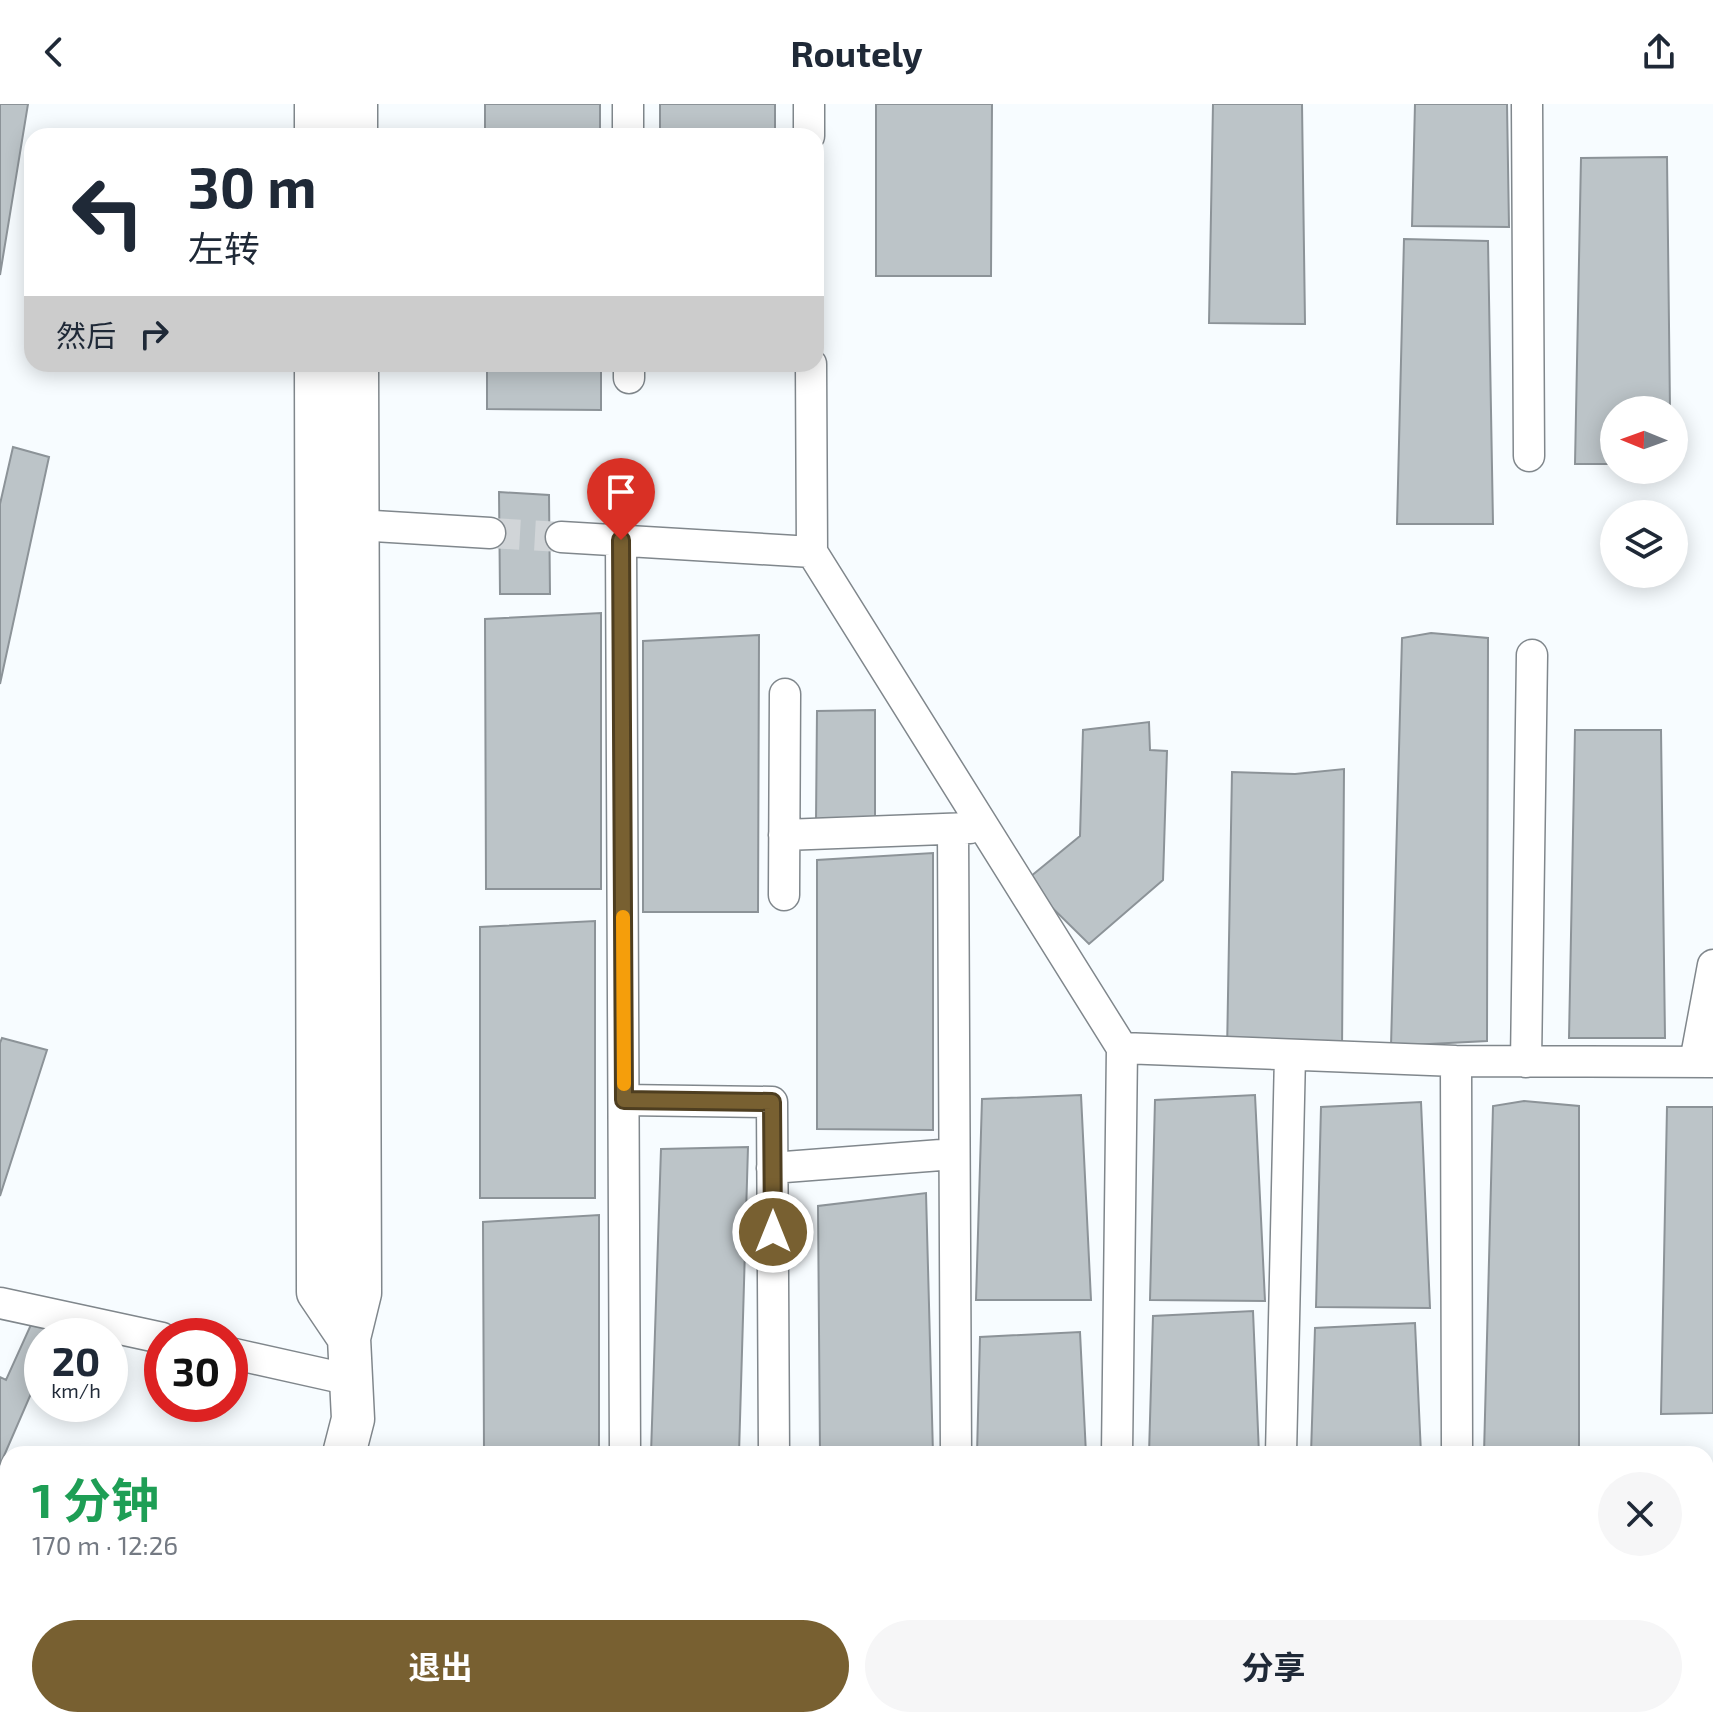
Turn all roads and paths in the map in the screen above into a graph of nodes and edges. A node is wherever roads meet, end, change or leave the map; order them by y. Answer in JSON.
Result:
{"nodes":[{"id":1,"x":316,"y":104,"type":"edge"},
{"id":2,"x":356,"y":104,"type":"edge"},
{"id":3,"x":628,"y":104,"type":"edge"},
{"id":4,"x":809,"y":104,"type":"edge"},
{"id":5,"x":1527,"y":104,"type":"edge"},
{"id":6,"x":316,"y":128,"type":"edge"},
{"id":7,"x":356,"y":128,"type":"edge"},
{"id":8,"x":628,"y":128,"type":"edge"},
{"id":9,"x":809,"y":128,"type":"edge"},
{"id":10,"x":316,"y":372,"type":"edge"},
{"id":11,"x":357,"y":372,"type":"edge"},
{"id":12,"x":811,"y":372,"type":"edge"},
{"id":13,"x":1529,"y":456,"type":"dead end"},
{"id":14,"x":357,"y":525,"type":"junction"},
{"id":15,"x":490,"y":533,"type":"tunnel mouth"},
{"id":16,"x":561,"y":537,"type":"tunnel mouth"},
{"id":17,"x":621,"y":540,"type":"junction"},
{"id":18,"x":812,"y":552,"type":"junction"},
{"id":19,"x":1532,"y":655,"type":"dead end"},
{"id":20,"x":785,"y":694,"type":"dead end"},
{"id":21,"x":984,"y":828,"type":"junction"},
{"id":22,"x":953,"y":829,"type":"junction"},
{"id":23,"x":784,"y":835,"type":"junction"},
{"id":24,"x":784,"y":895,"type":"dead end"},
{"id":25,"x":1713,"y":965,"type":"edge"},
{"id":26,"x":1122,"y":1048,"type":"junction"},
{"id":27,"x":1290,"y":1055,"type":"junction"},
{"id":28,"x":1456,"y":1061,"type":"junction"},
{"id":29,"x":1526,"y":1062,"type":"junction"},
{"id":30,"x":1704,"y":1062,"type":"edge"},
{"id":31,"x":624,"y":1100,"type":"junction"},
{"id":32,"x":954,"y":1154,"type":"junction"},
{"id":33,"x":772,"y":1168,"type":"junction"},
{"id":34,"x":0,"y":1303,"type":"edge"},
{"id":35,"x":144,"y":1334,"type":"edge"},
{"id":36,"x":349,"y":1338,"type":"junction"},
{"id":37,"x":248,"y":1357,"type":"edge"},
{"id":38,"x":351,"y":1380,"type":"junction"},
{"id":39,"x":346,"y":1446,"type":"edge"},
{"id":40,"x":625,"y":1446,"type":"edge"},
{"id":41,"x":774,"y":1446,"type":"edge"},
{"id":42,"x":956,"y":1446,"type":"edge"},
{"id":43,"x":1117,"y":1446,"type":"edge"},
{"id":44,"x":1281,"y":1446,"type":"edge"},
{"id":45,"x":1457,"y":1446,"type":"edge"}],
"edges":[{"from":1,"to":6,"type":"street"},
{"from":2,"to":7,"type":"street"},
{"from":3,"to":8,"type":"street"},
{"from":4,"to":9,"type":"street"},
{"from":5,"to":13,"type":"street"},
{"from":10,"to":36,"type":"street"},
{"from":11,"to":14,"type":"street"},
{"from":12,"to":18,"type":"street"},
{"from":14,"to":15,"type":"street"},
{"from":14,"to":36,"type":"street"},
{"from":16,"to":17,"type":"street"},
{"from":17,"to":18,"type":"street"},
{"from":17,"to":31,"type":"street"},
{"from":18,"to":21,"type":"street"},
{"from":19,"to":29,"type":"street"},
{"from":20,"to":23,"type":"street"},
{"from":21,"to":22,"type":"street"},
{"from":21,"to":26,"type":"street"},
{"from":22,"to":23,"type":"street"},
{"from":22,"to":32,"type":"street"},
{"from":23,"to":24,"type":"street"},
{"from":25,"to":30,"type":"street"},
{"from":26,"to":27,"type":"street"},
{"from":26,"to":43,"type":"street"},
{"from":27,"to":28,"type":"street"},
{"from":27,"to":44,"type":"street"},
{"from":28,"to":29,"type":"street"},
{"from":28,"to":45,"type":"street"},
{"from":29,"to":30,"type":"street"},
{"from":31,"to":33,"type":"street"},
{"from":31,"to":40,"type":"street"},
{"from":32,"to":33,"type":"street"},
{"from":32,"to":42,"type":"street"},
{"from":33,"to":41,"type":"street"},
{"from":34,"to":35,"type":"street"},
{"from":36,"to":38,"type":"street"},
{"from":37,"to":38,"type":"street"},
{"from":38,"to":39,"type":"street"}]}
